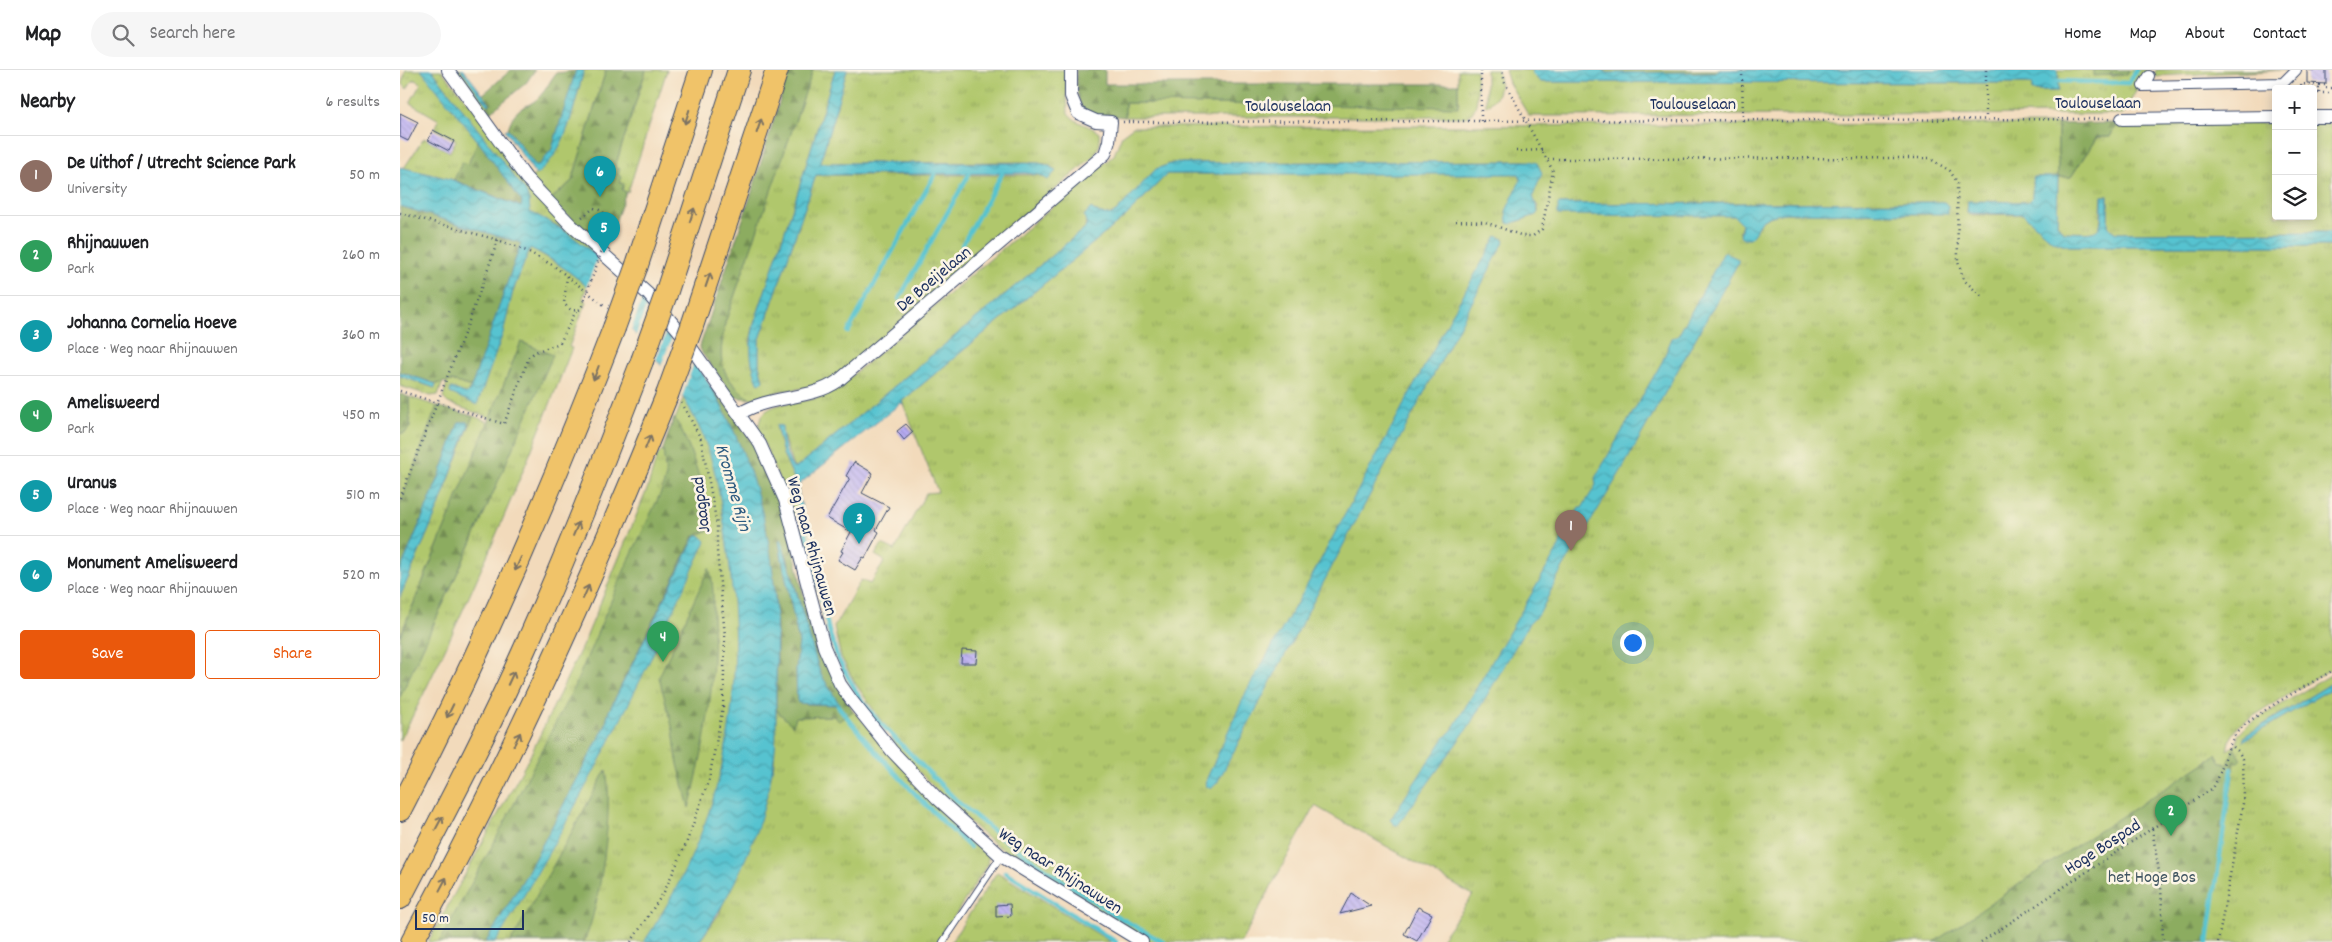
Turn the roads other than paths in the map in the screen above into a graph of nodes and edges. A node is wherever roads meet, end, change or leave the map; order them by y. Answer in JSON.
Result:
{"nodes":[{"id":1,"x":448,"y":70,"type":"edge"},
{"id":2,"x":701,"y":70,"type":"edge"},
{"id":3,"x":739,"y":70,"type":"edge"},
{"id":4,"x":777,"y":70,"type":"edge"},
{"id":5,"x":1071,"y":70,"type":"edge"},
{"id":6,"x":2296,"y":70,"type":"edge"},
{"id":7,"x":2149,"y":76,"type":"dead end"},
{"id":8,"x":2284,"y":85,"type":"edge"},
{"id":9,"x":2272,"y":86,"type":"edge"},
{"id":10,"x":2272,"y":117,"type":"edge"},
{"id":11,"x":2317,"y":117,"type":"edge"},
{"id":12,"x":2332,"y":117,"type":"edge"},
{"id":13,"x":2122,"y":119,"type":"road end"},
{"id":14,"x":739,"y":414,"type":"junction"},
{"id":15,"x":400,"y":810,"type":"edge"},
{"id":16,"x":1001,"y":856,"type":"junction"},
{"id":17,"x":400,"y":898,"type":"edge"},
{"id":18,"x":412,"y":942,"type":"edge"},
{"id":19,"x":943,"y":942,"type":"edge"},
{"id":20,"x":1142,"y":942,"type":"edge"}],
"edges":[{"from":1,"to":14,"type":"street","name":"Weg naar Rhijnauwen"},
{"from":2,"to":15,"type":"highway","one_way":true,"bridge":true},
{"from":17,"to":3,"type":"highway","one_way":true,"bridge":true},
{"from":18,"to":4,"type":"highway","one_way":true,"bridge":true},
{"from":5,"to":14,"type":"street","name":"De Boeijelaan"},
{"from":6,"to":8,"type":"street"},
{"from":7,"to":9,"type":"street"},
{"from":10,"to":13,"type":"street","name":"Toulouselaan"},
{"from":11,"to":12,"type":"street"},
{"from":14,"to":16,"type":"street","name":"Weg naar Rhijnauwen"},
{"from":16,"to":19,"type":"lane"},
{"from":16,"to":20,"type":"street","name":"Weg naar Rhijnauwen"}]}
